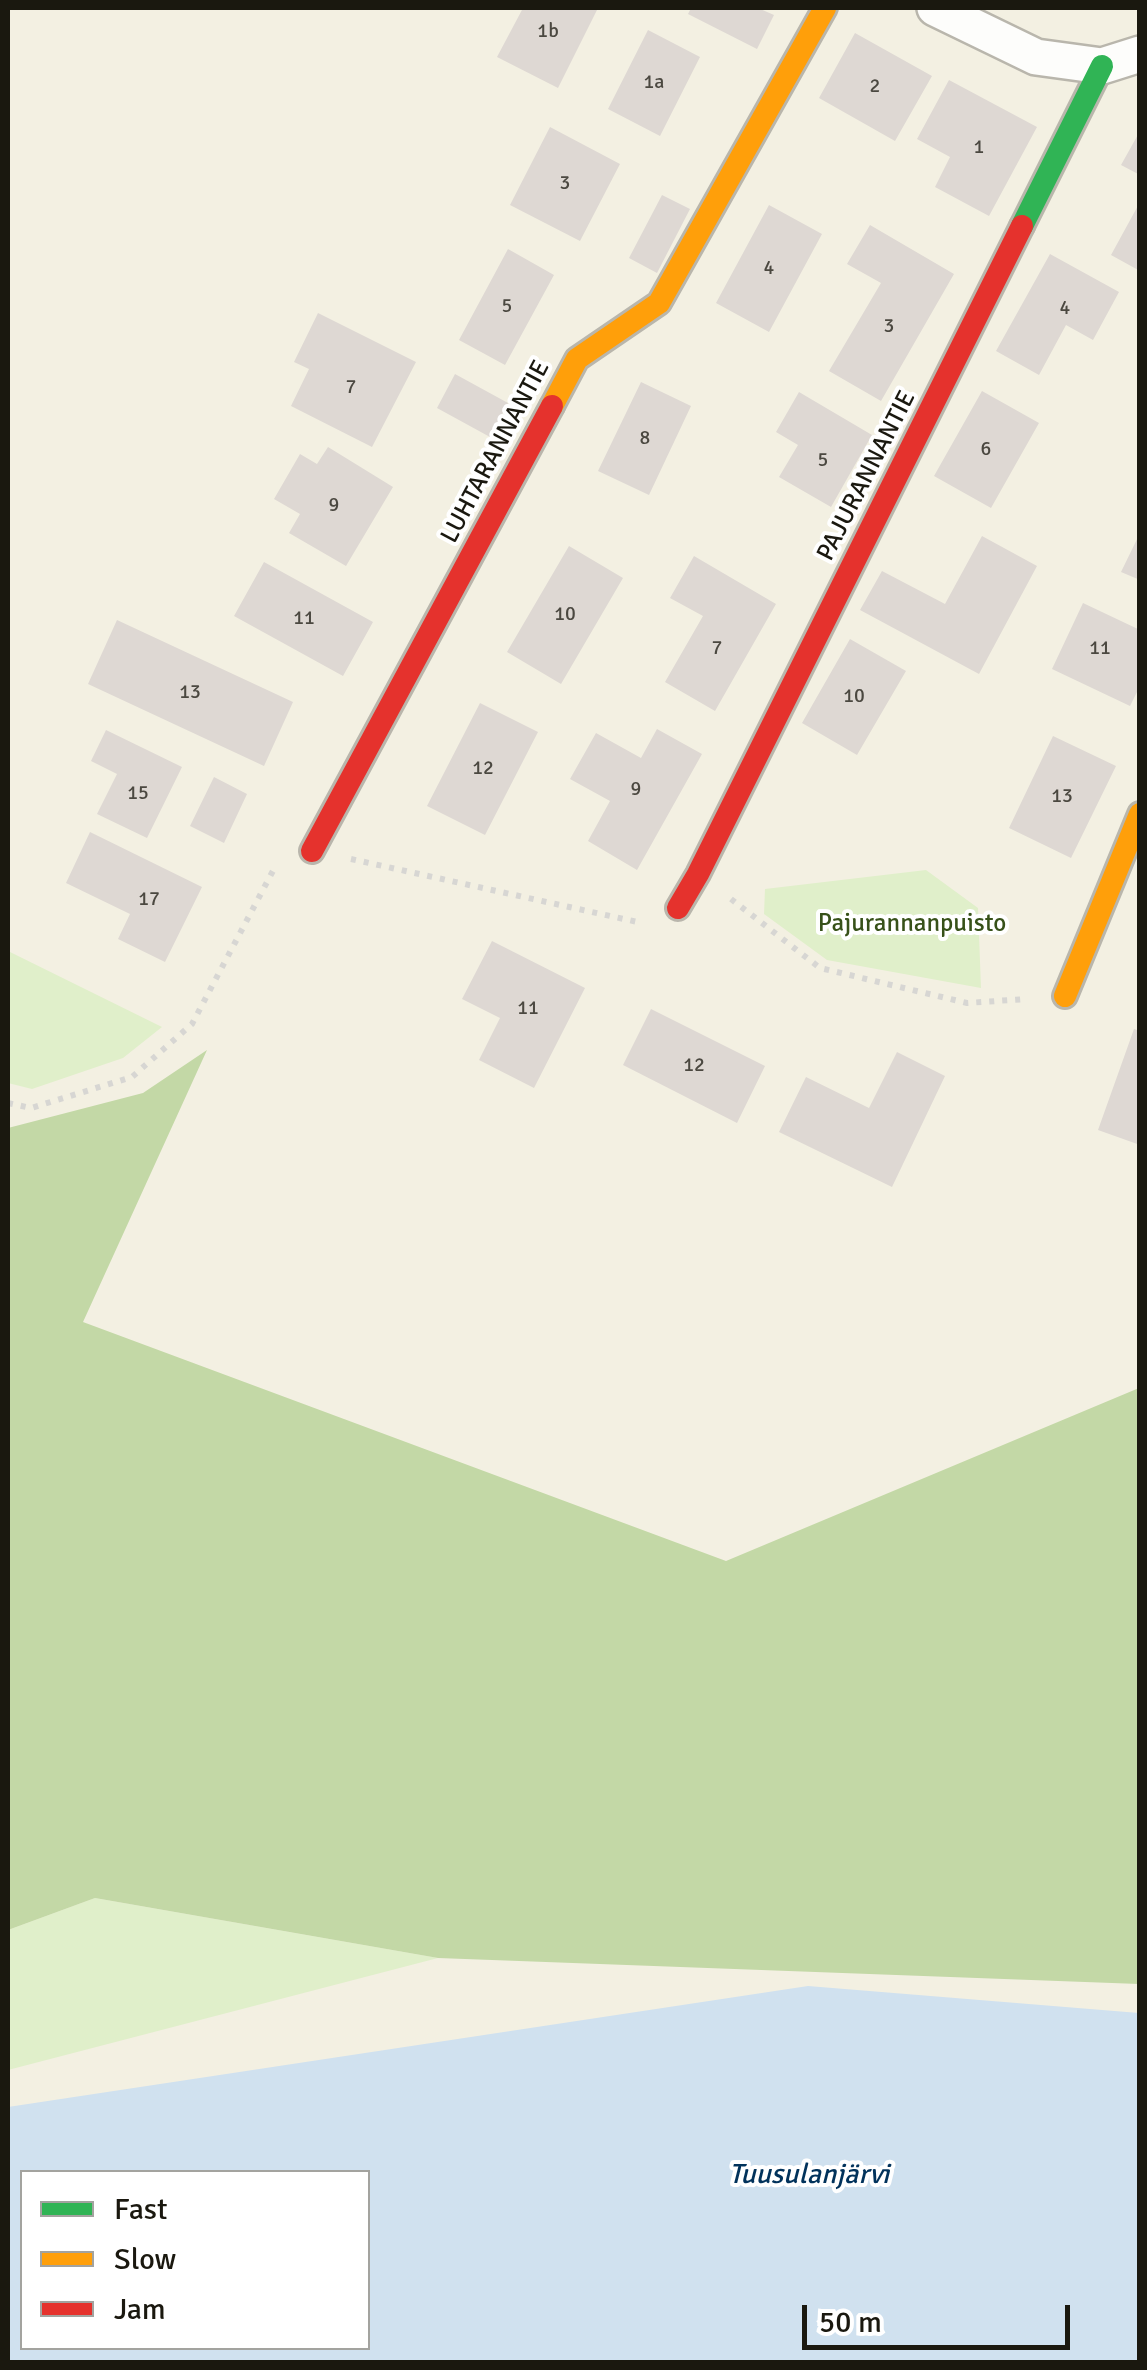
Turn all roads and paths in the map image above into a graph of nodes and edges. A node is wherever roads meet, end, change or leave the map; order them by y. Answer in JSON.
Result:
{"nodes":[{"id":1,"x":826,"y":8,"type":"edge"},
{"id":2,"x":936,"y":8,"type":"edge"},
{"id":3,"x":1140,"y":54,"type":"edge"},
{"id":4,"x":1102,"y":66,"type":"junction"},
{"id":5,"x":1140,"y":814,"type":"edge"},
{"id":6,"x":312,"y":851,"type":"junction"},
{"id":7,"x":698,"y":874,"type":"junction"},
{"id":8,"x":678,"y":908,"type":"joint"},
{"id":9,"x":1065,"y":996,"type":"joint"},
{"id":10,"x":8,"y":1103,"type":"edge"}],
"edges":[{"from":1,"to":6,"type":"street","name":"LUHTARANNANTIE"},
{"from":2,"to":4,"type":"street"},
{"from":3,"to":4,"type":"street"},
{"from":4,"to":7,"type":"street","name":"PAJURANNANTIE"},
{"from":5,"to":9,"type":"street"},
{"from":6,"to":8,"type":"path"},
{"from":6,"to":10,"type":"path"},
{"from":7,"to":8,"type":"street","name":"PAJURANNANTIE"},
{"from":7,"to":9,"type":"path"}]}
